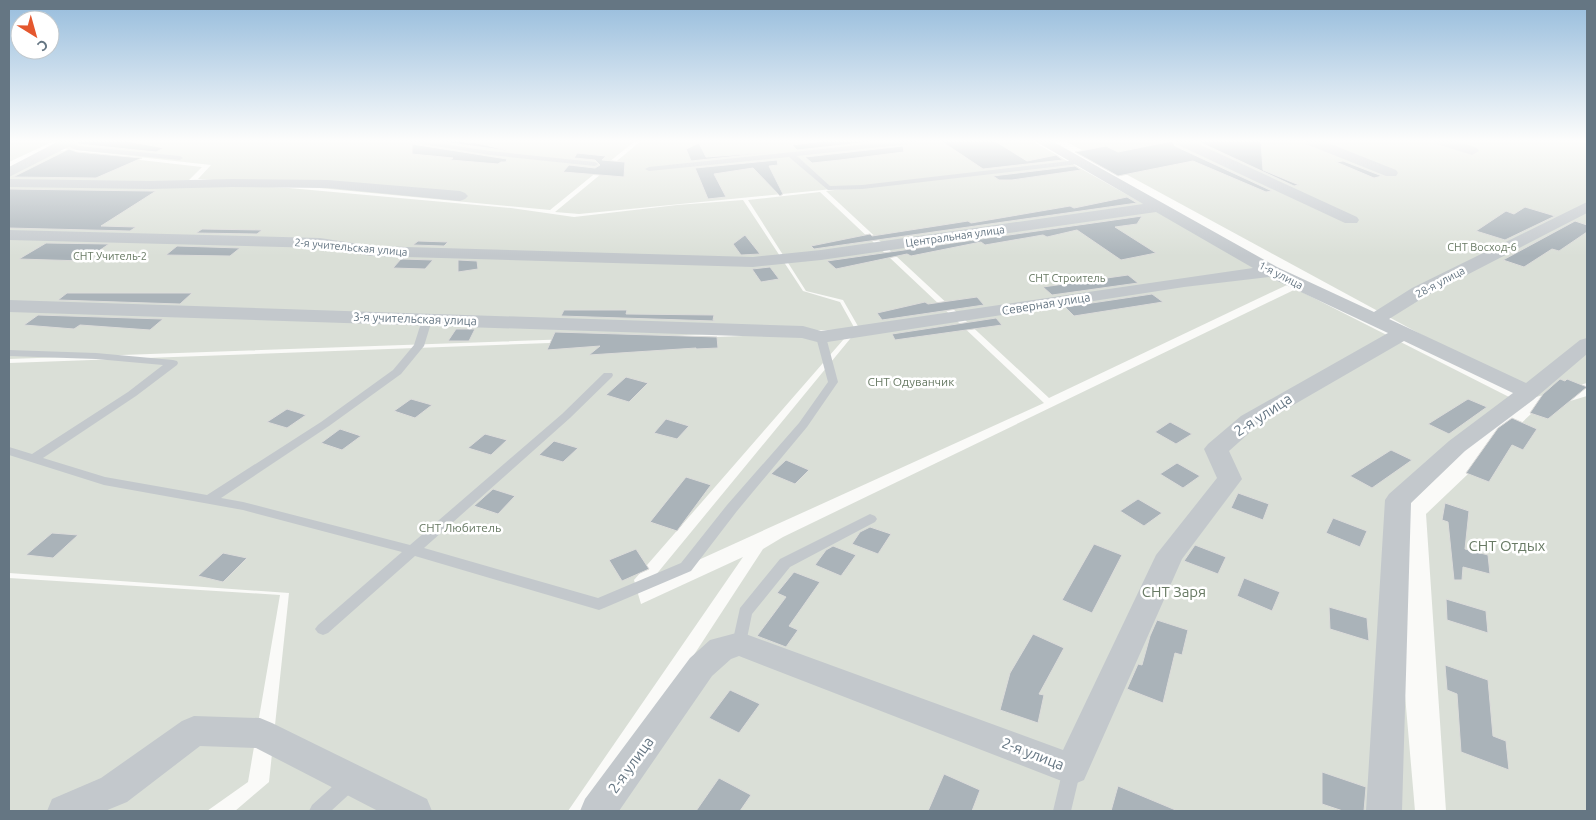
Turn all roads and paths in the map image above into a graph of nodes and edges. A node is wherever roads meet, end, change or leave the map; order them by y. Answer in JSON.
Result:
{"nodes":[{"id":1,"x":818,"y":179,"type":"edge"},
{"id":2,"x":929,"y":179,"type":"edge"},
{"id":3,"x":1108,"y":179,"type":"edge"},
{"id":4,"x":1263,"y":179,"type":"edge"},
{"id":5,"x":9,"y":183,"type":"edge"},
{"id":6,"x":460,"y":196,"type":"dead end"},
{"id":7,"x":1157,"y":207,"type":"junction"},
{"id":8,"x":1587,"y":207,"type":"edge"},
{"id":9,"x":1351,"y":220,"type":"dead end"},
{"id":10,"x":9,"y":235,"type":"edge"},
{"id":11,"x":753,"y":262,"type":"joint"},
{"id":12,"x":1271,"y":271,"type":"junction"},
{"id":13,"x":9,"y":306,"type":"edge"},
{"id":14,"x":427,"y":320,"type":"junction"},
{"id":15,"x":1375,"y":320,"type":"junction"},
{"id":16,"x":1403,"y":333,"type":"junction"},
{"id":17,"x":821,"y":337,"type":"junction"},
{"id":18,"x":1587,"y":344,"type":"edge"},
{"id":19,"x":9,"y":354,"type":"edge"},
{"id":20,"x":608,"y":375,"type":"dead end"},
{"id":21,"x":1526,"y":394,"type":"junction"},
{"id":22,"x":9,"y":451,"type":"edge"},
{"id":23,"x":33,"y":459,"type":"junction"},
{"id":24,"x":209,"y":500,"type":"junction"},
{"id":25,"x":870,"y":519,"type":"dead end"},
{"id":26,"x":414,"y":550,"type":"junction"},
{"id":27,"x":323,"y":629,"type":"dead end"},
{"id":28,"x":740,"y":644,"type":"junction"},
{"id":29,"x":1072,"y":769,"type":"junction"},
{"id":30,"x":352,"y":780,"type":"junction"},
{"id":31,"x":65,"y":811,"type":"edge"},
{"id":32,"x":318,"y":811,"type":"edge"},
{"id":33,"x":414,"y":811,"type":"edge"},
{"id":34,"x":598,"y":811,"type":"edge"},
{"id":35,"x":1062,"y":811,"type":"edge"},
{"id":36,"x":1384,"y":811,"type":"edge"}],
"edges":[{"from":1,"to":2,"type":"lane"},
{"from":3,"to":7,"type":"street","name":"1-я улица"},
{"from":4,"to":9,"type":"street"},
{"from":5,"to":6,"type":"street"},
{"from":7,"to":11,"type":"street","name":"Центральная улица"},
{"from":7,"to":12,"type":"street","name":"1-я улица"},
{"from":8,"to":15,"type":"street","name":"28-я улица"},
{"from":10,"to":11,"type":"street","name":"2-я учительская улица"},
{"from":12,"to":15,"type":"street","name":"1-я улица"},
{"from":12,"to":17,"type":"street","name":"Северная улица"},
{"from":13,"to":14,"type":"street","name":"3-я учительская улица"},
{"from":14,"to":17,"type":"street","name":"3-я учительская улица"},
{"from":14,"to":24,"type":"lane"},
{"from":15,"to":16,"type":"street","name":"1-я улица"},
{"from":16,"to":21,"type":"street","name":"1-я улица"},
{"from":16,"to":29,"type":"street","name":"2-я улица"},
{"from":17,"to":26,"type":"lane"},
{"from":18,"to":21,"type":"street"},
{"from":19,"to":23,"type":"lane"},
{"from":20,"to":26,"type":"lane"},
{"from":21,"to":36,"type":"street"},
{"from":22,"to":23,"type":"lane"},
{"from":23,"to":24,"type":"lane"},
{"from":24,"to":26,"type":"lane"},
{"from":25,"to":28,"type":"lane"},
{"from":26,"to":27,"type":"lane"},
{"from":28,"to":29,"type":"street","name":"2-я улица"},
{"from":28,"to":34,"type":"street","name":"2-я улица"},
{"from":29,"to":35,"type":"lane"},
{"from":30,"to":31,"type":"street"},
{"from":30,"to":32,"type":"lane"},
{"from":30,"to":33,"type":"street"}]}
